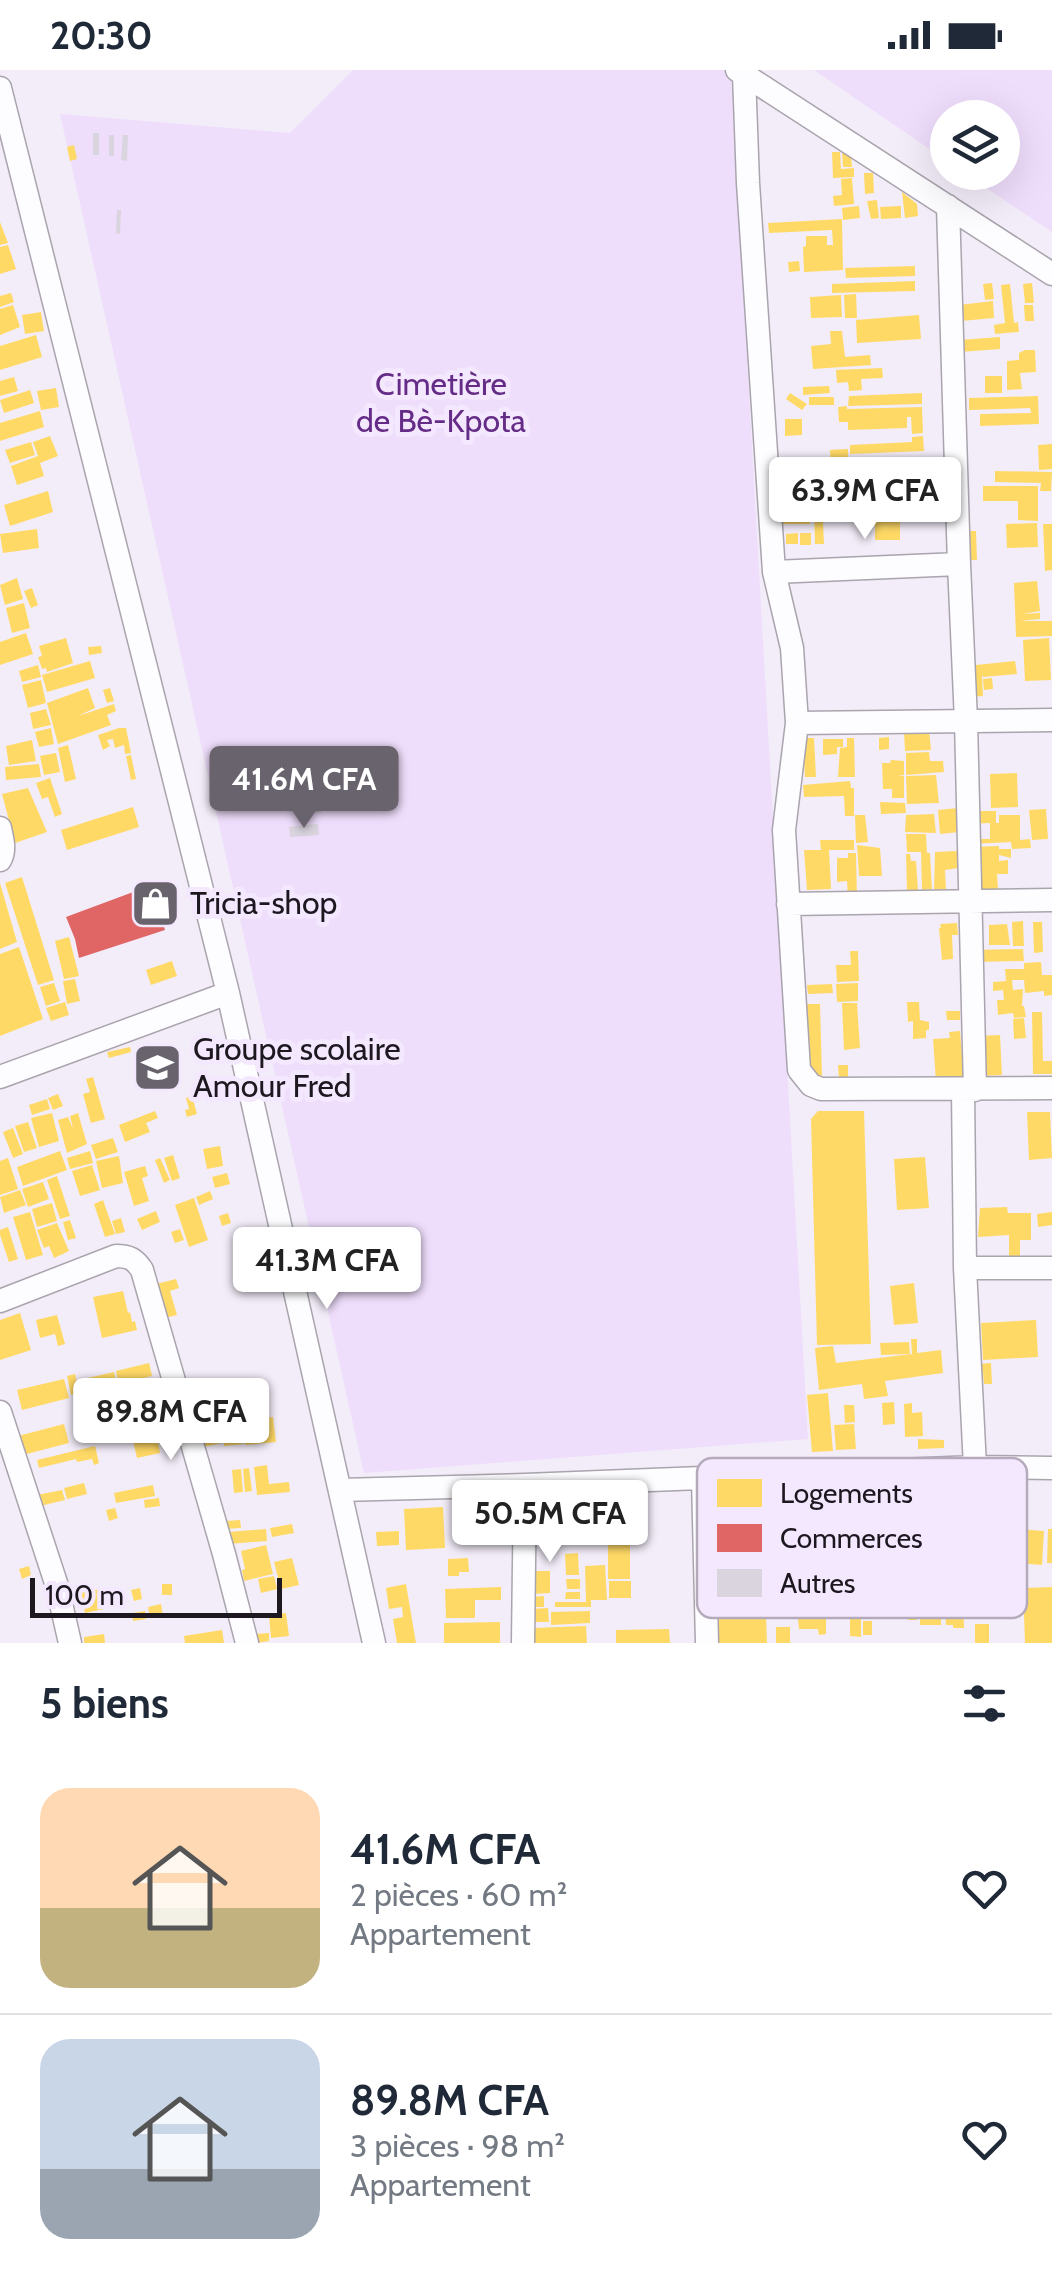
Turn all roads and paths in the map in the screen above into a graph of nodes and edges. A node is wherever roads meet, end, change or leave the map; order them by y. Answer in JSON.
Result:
{"nodes":[{"id":1,"x":740,"y":72,"type":"edge"},
{"id":2,"x":0,"y":88,"type":"edge"},
{"id":3,"x":948,"y":206,"type":"junction"},
{"id":4,"x":1052,"y":274,"type":"edge"},
{"id":5,"x":959,"y":564,"type":"junction"},
{"id":6,"x":774,"y":572,"type":"junction"},
{"id":7,"x":1052,"y":720,"type":"edge"},
{"id":8,"x":966,"y":721,"type":"junction"},
{"id":9,"x":798,"y":724,"type":"junction"},
{"id":10,"x":0,"y":828,"type":"edge"},
{"id":11,"x":1,"y":857,"type":"edge"},
{"id":12,"x":1052,"y":900,"type":"edge"},
{"id":13,"x":970,"y":902,"type":"junction"},
{"id":14,"x":788,"y":904,"type":"junction"},
{"id":15,"x":228,"y":993,"type":"junction"},
{"id":16,"x":0,"y":1077,"type":"edge"},
{"id":17,"x":1052,"y":1088,"type":"edge"},
{"id":18,"x":969,"y":1090,"type":"junction"},
{"id":19,"x":965,"y":1268,"type":"junction"},
{"id":20,"x":1052,"y":1268,"type":"edge"},
{"id":21,"x":0,"y":1301,"type":"edge"},
{"id":22,"x":0,"y":1412,"type":"edge"},
{"id":23,"x":974,"y":1458,"type":"edge"},
{"id":24,"x":697,"y":1479,"type":"edge"},
{"id":25,"x":525,"y":1485,"type":"junction"},
{"id":26,"x":340,"y":1490,"type":"junction"},
{"id":27,"x":705,"y":1618,"type":"edge"},
{"id":28,"x":70,"y":1643,"type":"edge"},
{"id":29,"x":247,"y":1643,"type":"edge"},
{"id":30,"x":374,"y":1643,"type":"edge"},
{"id":31,"x":523,"y":1643,"type":"edge"},
{"id":32,"x":706,"y":1643,"type":"edge"}],
"edges":[{"from":1,"to":3,"type":"street"},
{"from":1,"to":6,"type":"street"},
{"from":2,"to":15,"type":"street"},
{"from":3,"to":4,"type":"street"},
{"from":3,"to":5,"type":"street"},
{"from":5,"to":6,"type":"street"},
{"from":5,"to":8,"type":"street"},
{"from":6,"to":9,"type":"street"},
{"from":7,"to":8,"type":"street"},
{"from":8,"to":9,"type":"street"},
{"from":8,"to":13,"type":"street"},
{"from":9,"to":14,"type":"street"},
{"from":10,"to":11,"type":"street"},
{"from":12,"to":13,"type":"street"},
{"from":13,"to":14,"type":"street"},
{"from":13,"to":18,"type":"street"},
{"from":14,"to":18,"type":"street"},
{"from":15,"to":16,"type":"street"},
{"from":15,"to":26,"type":"street"},
{"from":17,"to":18,"type":"street"},
{"from":18,"to":19,"type":"street"},
{"from":19,"to":20,"type":"street"},
{"from":19,"to":23,"type":"street"},
{"from":21,"to":29,"type":"street"},
{"from":22,"to":28,"type":"street"},
{"from":24,"to":25,"type":"street"},
{"from":25,"to":26,"type":"street"},
{"from":25,"to":31,"type":"street"},
{"from":26,"to":30,"type":"street"},
{"from":27,"to":32,"type":"street"}]}
